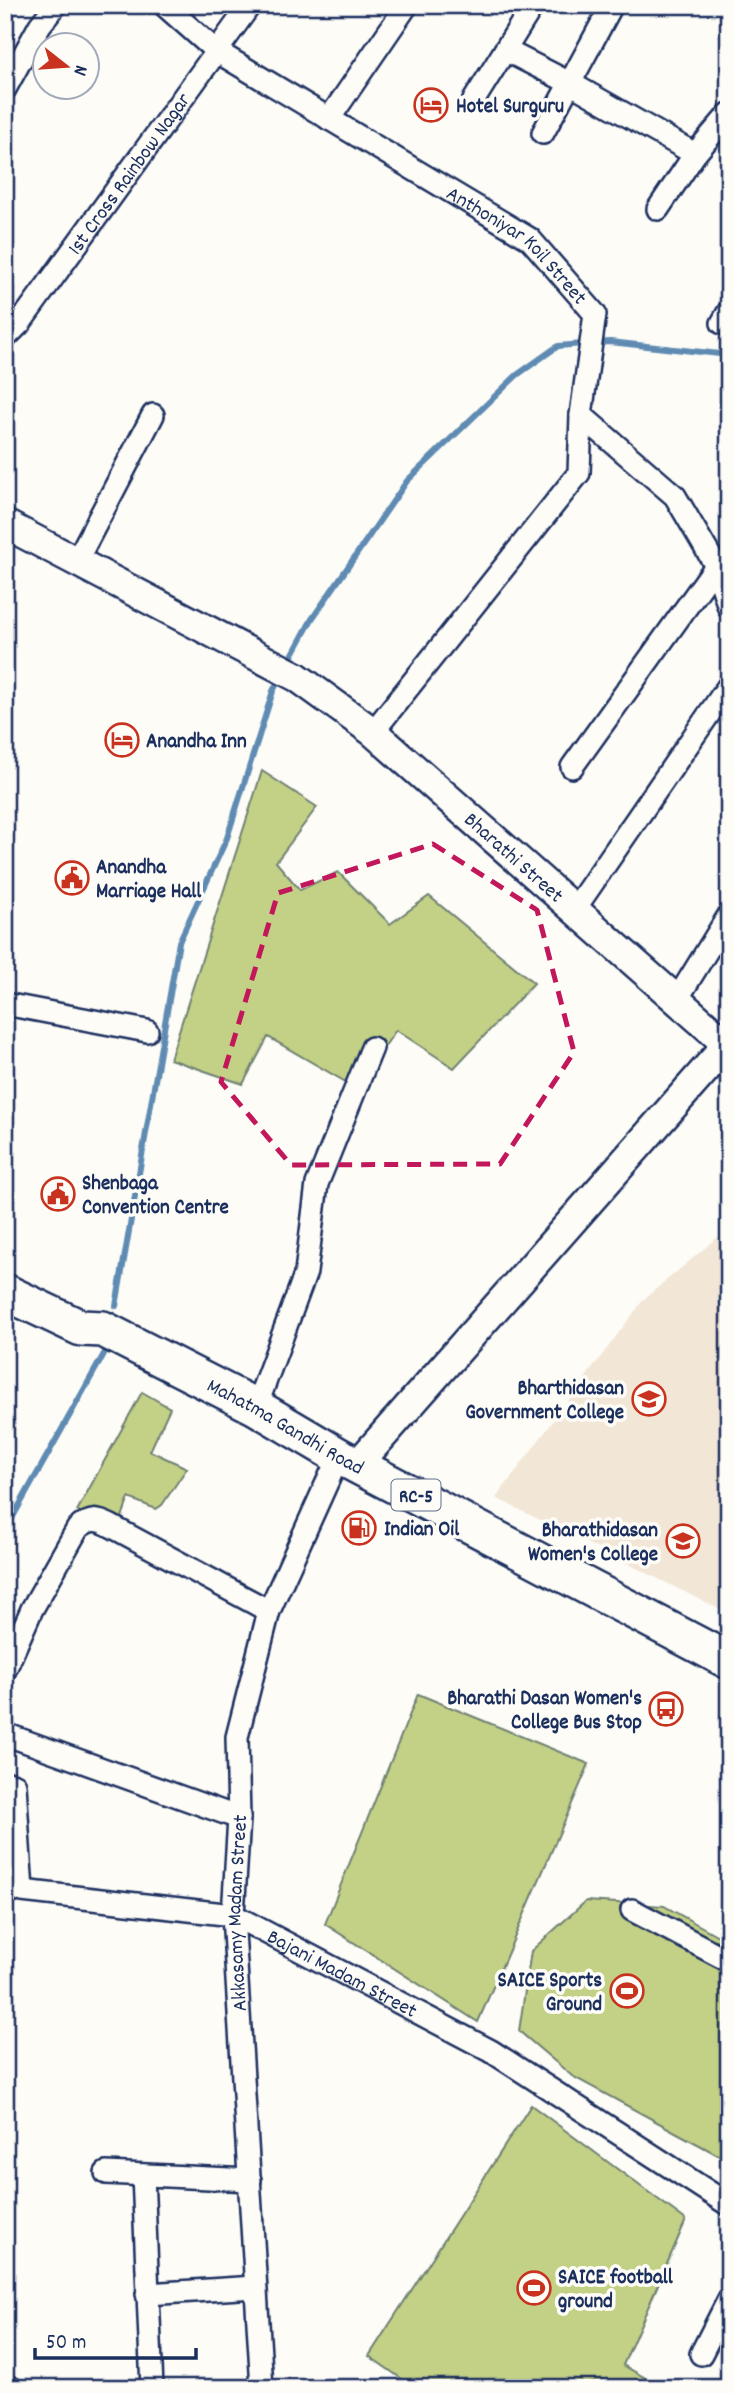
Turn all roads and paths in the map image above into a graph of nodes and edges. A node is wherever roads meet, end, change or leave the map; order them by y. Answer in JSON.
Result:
{"nodes":[{"id":1,"x":56,"y":5,"type":"edge"},
{"id":2,"x":164,"y":5,"type":"edge"},
{"id":3,"x":250,"y":5,"type":"edge"},
{"id":4,"x":407,"y":5,"type":"edge"},
{"id":5,"x":533,"y":5,"type":"edge"},
{"id":6,"x":611,"y":5,"type":"edge"},
{"id":7,"x":505,"y":50,"type":"junction"},
{"id":8,"x":216,"y":51,"type":"junction"},
{"id":9,"x":570,"y":83,"type":"junction"},
{"id":10,"x":5,"y":89,"type":"edge"},
{"id":11,"x":474,"y":100,"type":"dead end"},
{"id":12,"x":729,"y":114,"type":"edge"},
{"id":13,"x":329,"y":119,"type":"junction"},
{"id":14,"x":543,"y":133,"type":"dead end"},
{"id":15,"x":695,"y":154,"type":"junction"},
{"id":16,"x":658,"y":209,"type":"dead end"},
{"id":17,"x":5,"y":338,"type":"edge"},
{"id":18,"x":153,"y":415,"type":"dead end"},
{"id":19,"x":581,"y":415,"type":"junction"},
{"id":20,"x":5,"y":524,"type":"edge"},
{"id":21,"x":77,"y":560,"type":"junction"},
{"id":22,"x":716,"y":566,"type":"junction"},
{"id":23,"x":729,"y":608,"type":"edge"},
{"id":24,"x":729,"y":685,"type":"edge"},
{"id":25,"x":373,"y":732,"type":"junction"},
{"id":26,"x":572,"y":767,"type":"dead end"},
{"id":27,"x":574,"y":910,"type":"junction"},
{"id":28,"x":729,"y":915,"type":"edge"},
{"id":29,"x":676,"y":1001,"type":"junction"},
{"id":30,"x":5,"y":1004,"type":"edge"},
{"id":31,"x":147,"y":1031,"type":"dead end"},
{"id":32,"x":728,"y":1046,"type":"edge"},
{"id":33,"x":372,"y":1048,"type":"dead end"},
{"id":34,"x":5,"y":1267,"type":"edge"},
{"id":35,"x":5,"y":1292,"type":"edge"},
{"id":36,"x":103,"y":1329,"type":"junction"},
{"id":37,"x":256,"y":1407,"type":"junction"},
{"id":38,"x":348,"y":1460,"type":"junction"},
{"id":39,"x":269,"y":1611,"type":"junction"},
{"id":40,"x":729,"y":1661,"type":"edge"},
{"id":41,"x":5,"y":1670,"type":"edge"},
{"id":42,"x":5,"y":1734,"type":"edge"},
{"id":43,"x":5,"y":1782,"type":"edge"},
{"id":44,"x":239,"y":1818,"type":"junction"},
{"id":45,"x":632,"y":1910,"type":"dead end"},
{"id":46,"x":233,"y":1915,"type":"junction"},
{"id":47,"x":729,"y":1961,"type":"edge"},
{"id":48,"x":106,"y":2173,"type":"dead end"},
{"id":49,"x":143,"y":2175,"type":"junction"},
{"id":50,"x":250,"y":2180,"type":"junction"},
{"id":51,"x":729,"y":2206,"type":"edge"},
{"id":52,"x":255,"y":2287,"type":"junction"},
{"id":53,"x":147,"y":2294,"type":"junction"},
{"id":54,"x":729,"y":2299,"type":"edge"},
{"id":55,"x":701,"y":2354,"type":"dead end"},
{"id":56,"x":5,"y":2385,"type":"edge"},
{"id":57,"x":11,"y":2388,"type":"edge"},
{"id":58,"x":152,"y":2388,"type":"edge"},
{"id":59,"x":262,"y":2388,"type":"edge"}],
"edges":[{"from":1,"to":10,"type":"street"},
{"from":2,"to":8,"type":"street","name":"Anthoniyar Koil Street"},
{"from":3,"to":8,"type":"street","name":"1st Cross Rainbow Nagar"},
{"from":4,"to":13,"type":"street"},
{"from":5,"to":7,"type":"street"},
{"from":6,"to":9,"type":"street"},
{"from":7,"to":9,"type":"street"},
{"from":7,"to":11,"type":"street"},
{"from":8,"to":13,"type":"street","name":"Anthoniyar Koil Street"},
{"from":8,"to":17,"type":"street","name":"1st Cross Rainbow Nagar"},
{"from":9,"to":14,"type":"street"},
{"from":9,"to":15,"type":"street"},
{"from":12,"to":15,"type":"street"},
{"from":13,"to":19,"type":"street","name":"Anthoniyar Koil Street"},
{"from":15,"to":16,"type":"street"},
{"from":18,"to":21,"type":"street"},
{"from":19,"to":22,"type":"street"},
{"from":19,"to":25,"type":"street","name":"Anthoniyar Koil Street"},
{"from":20,"to":21,"type":"street"},
{"from":21,"to":25,"type":"street","name":"Bharathi Street"},
{"from":22,"to":23,"type":"street"},
{"from":22,"to":26,"type":"street"},
{"from":24,"to":27,"type":"street"},
{"from":25,"to":27,"type":"street","name":"Bharathi Street"},
{"from":27,"to":29,"type":"street","name":"Bharathi Street"},
{"from":28,"to":29,"type":"street"},
{"from":29,"to":32,"type":"street","name":"Bharathi Street"},
{"from":30,"to":31,"type":"street"},
{"from":32,"to":38,"type":"street"},
{"from":33,"to":37,"type":"street"},
{"from":34,"to":36,"type":"main road","name":"Mahatma Gandhi Road","number":"RC-5"},
{"from":35,"to":36,"type":"main road","name":"Mahatma Gandhi Road","number":"RC-5"},
{"from":36,"to":37,"type":"main road","name":"Mahatma Gandhi Road","number":"RC-5"},
{"from":37,"to":38,"type":"main road","name":"Mahatma Gandhi Road","number":"RC-5"},
{"from":38,"to":39,"type":"street","name":"Akkasamy Madam Street"},
{"from":38,"to":40,"type":"main road","name":"Mahatma Gandhi Road","number":"RC-5"},
{"from":39,"to":41,"type":"street"},
{"from":39,"to":44,"type":"street","name":"Akkasamy Madam Street"},
{"from":42,"to":44,"type":"street"},
{"from":43,"to":46,"type":"street","name":"Bajani Madam Street"},
{"from":44,"to":46,"type":"street","name":"Akkasamy Madam Street"},
{"from":45,"to":47,"type":"street"},
{"from":46,"to":50,"type":"street","name":"Akkasamy Madam Street"},
{"from":46,"to":51,"type":"street","name":"Bajani Madam Street"},
{"from":48,"to":49,"type":"street"},
{"from":49,"to":50,"type":"street"},
{"from":49,"to":53,"type":"street"},
{"from":50,"to":52,"type":"street","name":"Akkasamy Madam Street"},
{"from":52,"to":53,"type":"street"},
{"from":52,"to":59,"type":"street","name":"Akkasamy Madam Street"},
{"from":53,"to":58,"type":"street"},
{"from":54,"to":55,"type":"street"},
{"from":56,"to":57,"type":"street"}]}
